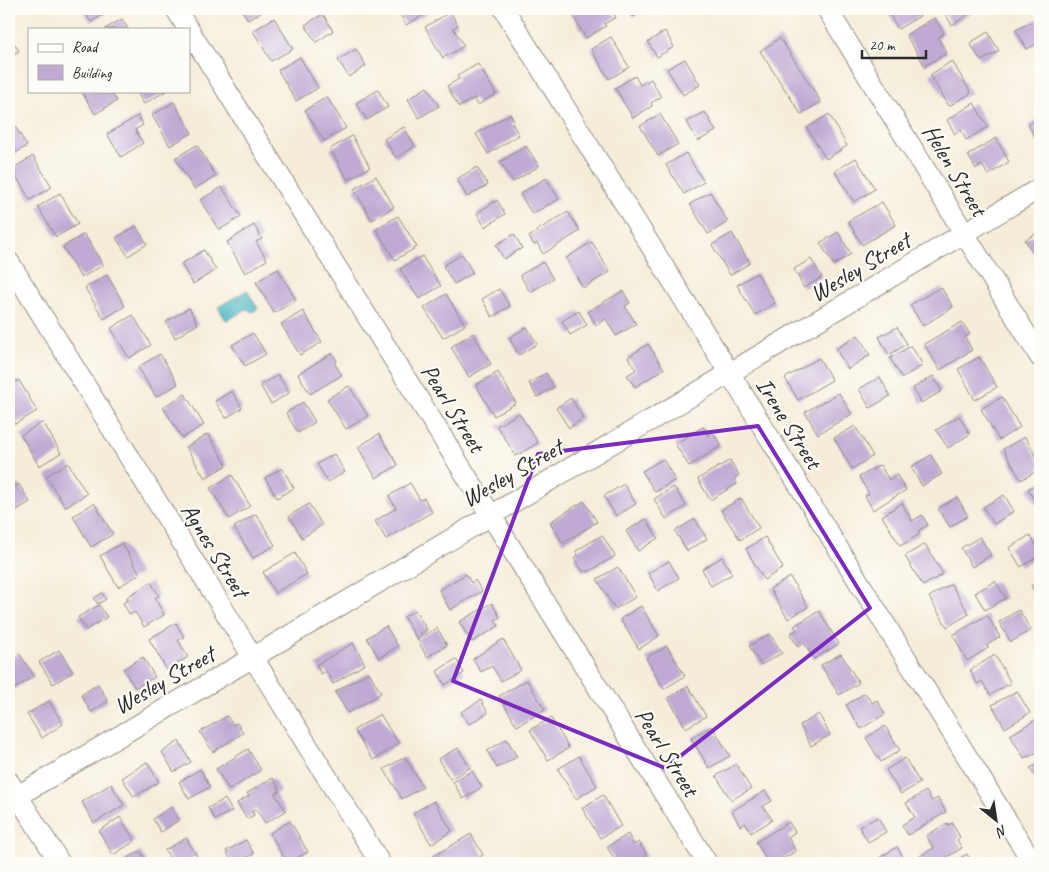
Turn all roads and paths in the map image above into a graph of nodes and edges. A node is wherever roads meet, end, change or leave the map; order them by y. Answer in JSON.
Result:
{"nodes":[{"id":1,"x":176,"y":9,"type":"edge"},
{"id":2,"x":504,"y":9,"type":"edge"},
{"id":3,"x":826,"y":9,"type":"edge"},
{"id":4,"x":187,"y":28,"type":"edge"},
{"id":5,"x":190,"y":32,"type":"edge"},
{"id":6,"x":1040,"y":188,"type":"edge"},
{"id":7,"x":964,"y":234,"type":"junction"},
{"id":8,"x":9,"y":262,"type":"edge"},
{"id":9,"x":1040,"y":357,"type":"edge"},
{"id":10,"x":730,"y":374,"type":"junction"},
{"id":11,"x":491,"y":515,"type":"junction"},
{"id":12,"x":252,"y":658,"type":"junction"},
{"id":13,"x":12,"y":793,"type":"edge"},
{"id":14,"x":60,"y":863,"type":"edge"},
{"id":15,"x":380,"y":863,"type":"edge"},
{"id":16,"x":707,"y":863,"type":"edge"},
{"id":17,"x":1033,"y":863,"type":"edge"}],
"edges":[{"from":1,"to":4,"type":"street","name":"Pearl Street"},
{"from":2,"to":10,"type":"street","name":"Irene Street"},
{"from":3,"to":7,"type":"street","name":"Helen Street"},
{"from":5,"to":11,"type":"street","name":"Pearl Street"},
{"from":6,"to":7,"type":"street","name":"Wesley Street"},
{"from":7,"to":9,"type":"street","name":"Helen Street"},
{"from":7,"to":10,"type":"street","name":"Wesley Street"},
{"from":8,"to":12,"type":"street","name":"Agnes Street"},
{"from":10,"to":11,"type":"street","name":"Wesley Street"},
{"from":10,"to":17,"type":"street","name":"Irene Street"},
{"from":11,"to":12,"type":"street","name":"Wesley Street"},
{"from":11,"to":16,"type":"street","name":"Pearl Street"},
{"from":12,"to":13,"type":"street","name":"Wesley Street"},
{"from":12,"to":15,"type":"street","name":"Agnes Street"},
{"from":13,"to":14,"type":"street"}]}
